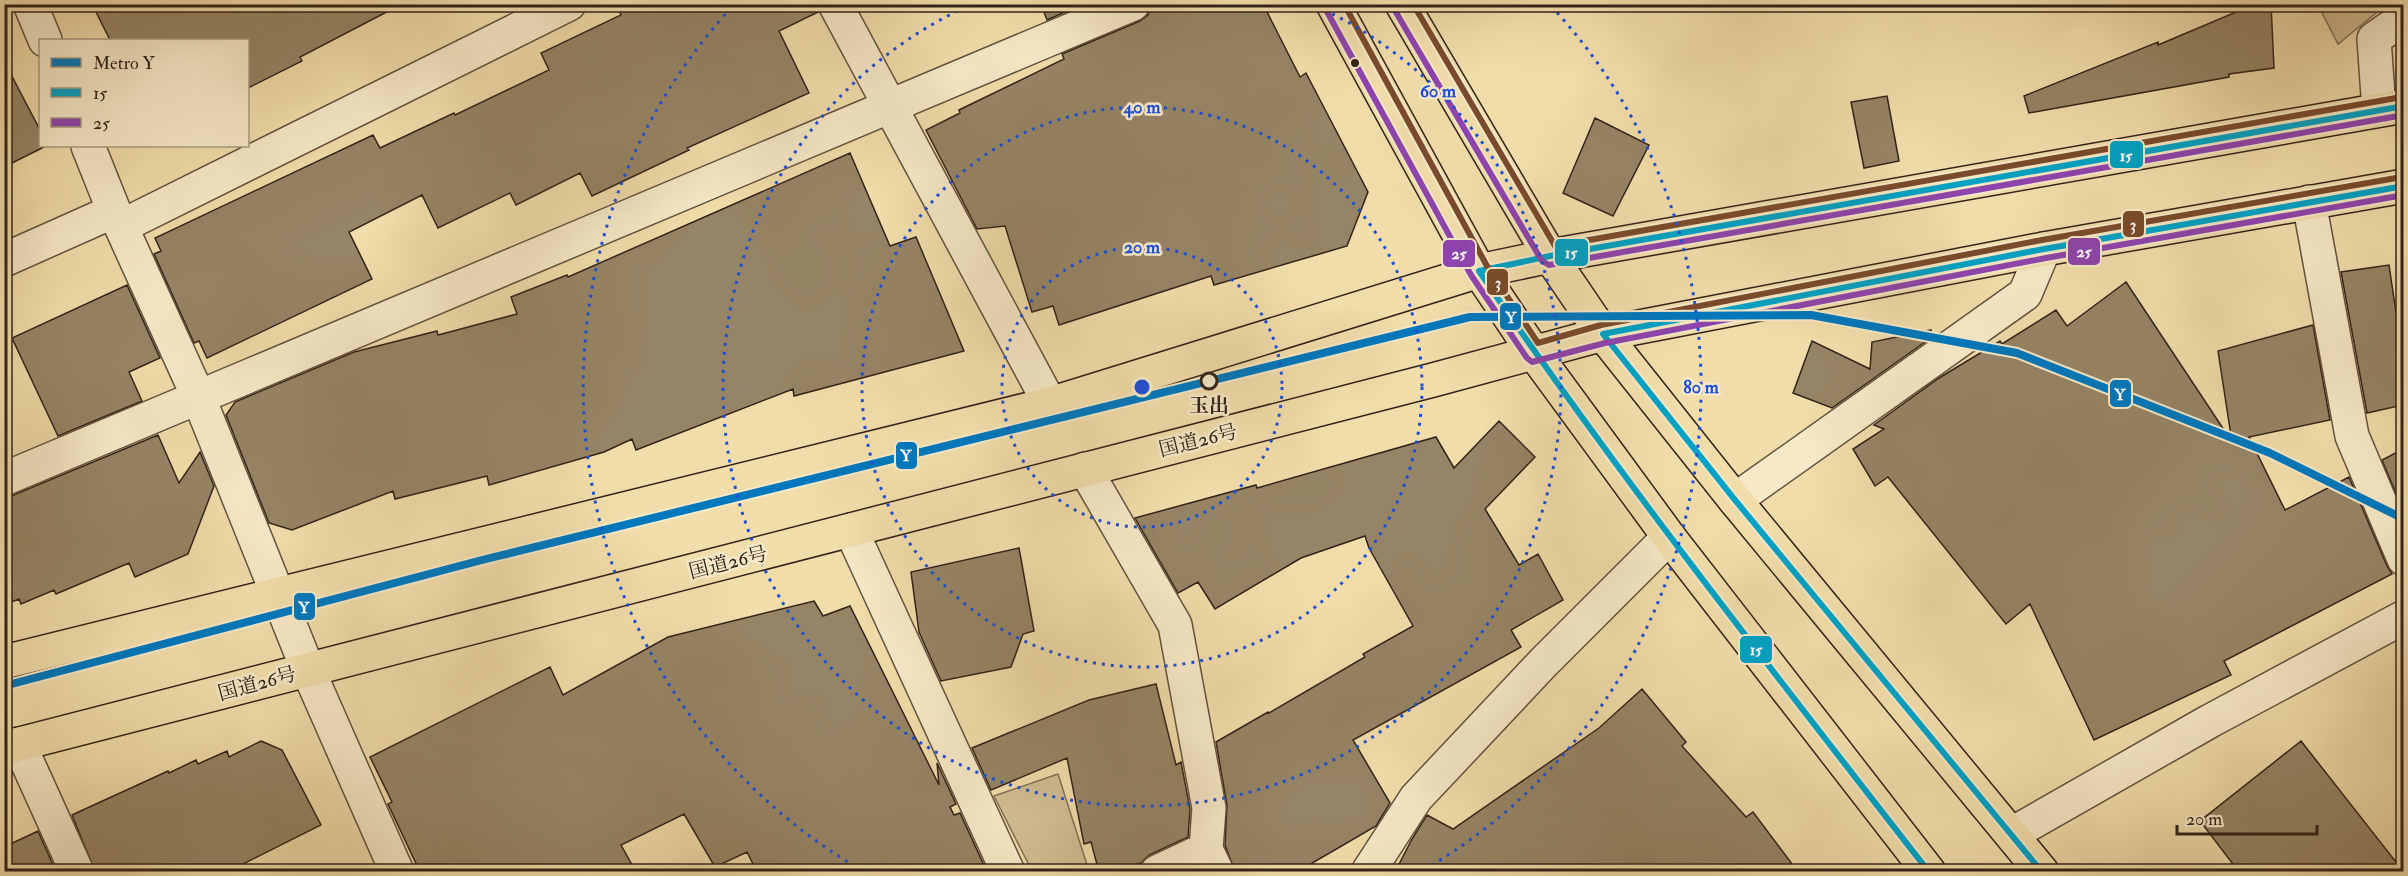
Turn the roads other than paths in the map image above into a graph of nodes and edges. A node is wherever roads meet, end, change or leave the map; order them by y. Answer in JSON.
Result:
{"nodes":[{"id":1,"x":30,"y":4,"type":"edge"},
{"id":2,"x":569,"y":4,"type":"edge"},
{"id":3,"x":835,"y":4,"type":"edge"},
{"id":4,"x":1133,"y":4,"type":"edge"},
{"id":5,"x":1333,"y":4,"type":"edge"},
{"id":6,"x":1402,"y":4,"type":"edge"},
{"id":7,"x":2403,"y":18,"type":"edge"},
{"id":8,"x":45,"y":39,"type":"edge"},
{"id":9,"x":890,"y":105,"type":"junction"},
{"id":10,"x":2391,"y":108,"type":"edge"},
{"id":11,"x":88,"y":147,"type":"edge"},
{"id":12,"x":2403,"y":186,"type":"edge"},
{"id":13,"x":2309,"y":202,"type":"junction"},
{"id":14,"x":118,"y":219,"type":"junction"},
{"id":15,"x":2044,"y":249,"type":"junction"},
{"id":16,"x":1550,"y":256,"type":"junction"},
{"id":17,"x":4,"y":260,"type":"edge"},
{"id":18,"x":1479,"y":271,"type":"junction"},
{"id":19,"x":1603,"y":334,"type":"junction"},
{"id":20,"x":1534,"y":353,"type":"junction"},
{"id":21,"x":198,"y":396,"type":"junction"},
{"id":22,"x":1050,"y":404,"type":"junction"},
{"id":23,"x":1085,"y":469,"type":"junction"},
{"id":24,"x":4,"y":479,"type":"edge"},
{"id":25,"x":1735,"y":500,"type":"junction"},
{"id":26,"x":850,"y":530,"type":"junction"},
{"id":27,"x":1669,"y":537,"type":"junction"},
{"id":28,"x":2403,"y":559,"type":"edge"},
{"id":29,"x":277,"y":594,"type":"junction"},
{"id":30,"x":2403,"y":617,"type":"edge"},
{"id":31,"x":4,"y":662,"type":"edge"},
{"id":32,"x":308,"y":670,"type":"junction"},
{"id":33,"x":12,"y":746,"type":"edge"},
{"id":34,"x":2012,"y":834,"type":"junction"},
{"id":35,"x":1211,"y":860,"type":"edge"},
{"id":36,"x":77,"y":872,"type":"edge"},
{"id":37,"x":397,"y":872,"type":"edge"},
{"id":38,"x":1008,"y":872,"type":"edge"},
{"id":39,"x":1157,"y":872,"type":"edge"},
{"id":40,"x":1368,"y":872,"type":"edge"},
{"id":41,"x":1929,"y":872,"type":"edge"},
{"id":42,"x":2042,"y":872,"type":"edge"}],
"edges":[{"from":1,"to":8,"type":"street"},
{"from":2,"to":14,"type":"street"},
{"from":3,"to":9,"type":"street"},
{"from":4,"to":9,"type":"street"},
{"from":5,"to":18,"type":"main road"},
{"from":6,"to":16,"type":"main road"},
{"from":7,"to":10,"type":"street"},
{"from":9,"to":21,"type":"street"},
{"from":9,"to":22,"type":"street"},
{"from":10,"to":16,"type":"main road"},
{"from":11,"to":14,"type":"street"},
{"from":12,"to":13,"type":"main road","name":"国道26号"},
{"from":13,"to":15,"type":"main road","name":"国道26号"},
{"from":13,"to":28,"type":"street"},
{"from":14,"to":17,"type":"street"},
{"from":14,"to":21,"type":"street"},
{"from":15,"to":19,"type":"main road","name":"国道26号"},
{"from":15,"to":25,"type":"street"},
{"from":16,"to":18,"type":"main road"},
{"from":16,"to":19,"type":"main road"},
{"from":18,"to":20,"type":"main road"},
{"from":18,"to":22,"type":"main road"},
{"from":19,"to":20,"type":"main road","name":"国道26号"},
{"from":19,"to":25,"type":"main road"},
{"from":20,"to":23,"type":"main road","name":"国道26号"},
{"from":20,"to":27,"type":"main road"},
{"from":21,"to":24,"type":"street"},
{"from":21,"to":29,"type":"street"},
{"from":22,"to":29,"type":"main road"},
{"from":23,"to":26,"type":"main road","name":"国道26号"},
{"from":23,"to":35,"type":"street"},
{"from":25,"to":34,"type":"main road"},
{"from":26,"to":32,"type":"main road","name":"国道26号"},
{"from":26,"to":38,"type":"street"},
{"from":27,"to":40,"type":"street"},
{"from":27,"to":41,"type":"main road"},
{"from":29,"to":31,"type":"main road"},
{"from":29,"to":32,"type":"street"},
{"from":30,"to":34,"type":"street"},
{"from":32,"to":33,"type":"main road","name":"国道26号"},
{"from":32,"to":37,"type":"street"},
{"from":33,"to":36,"type":"street"},
{"from":34,"to":42,"type":"main road"},
{"from":35,"to":39,"type":"street"}]}
